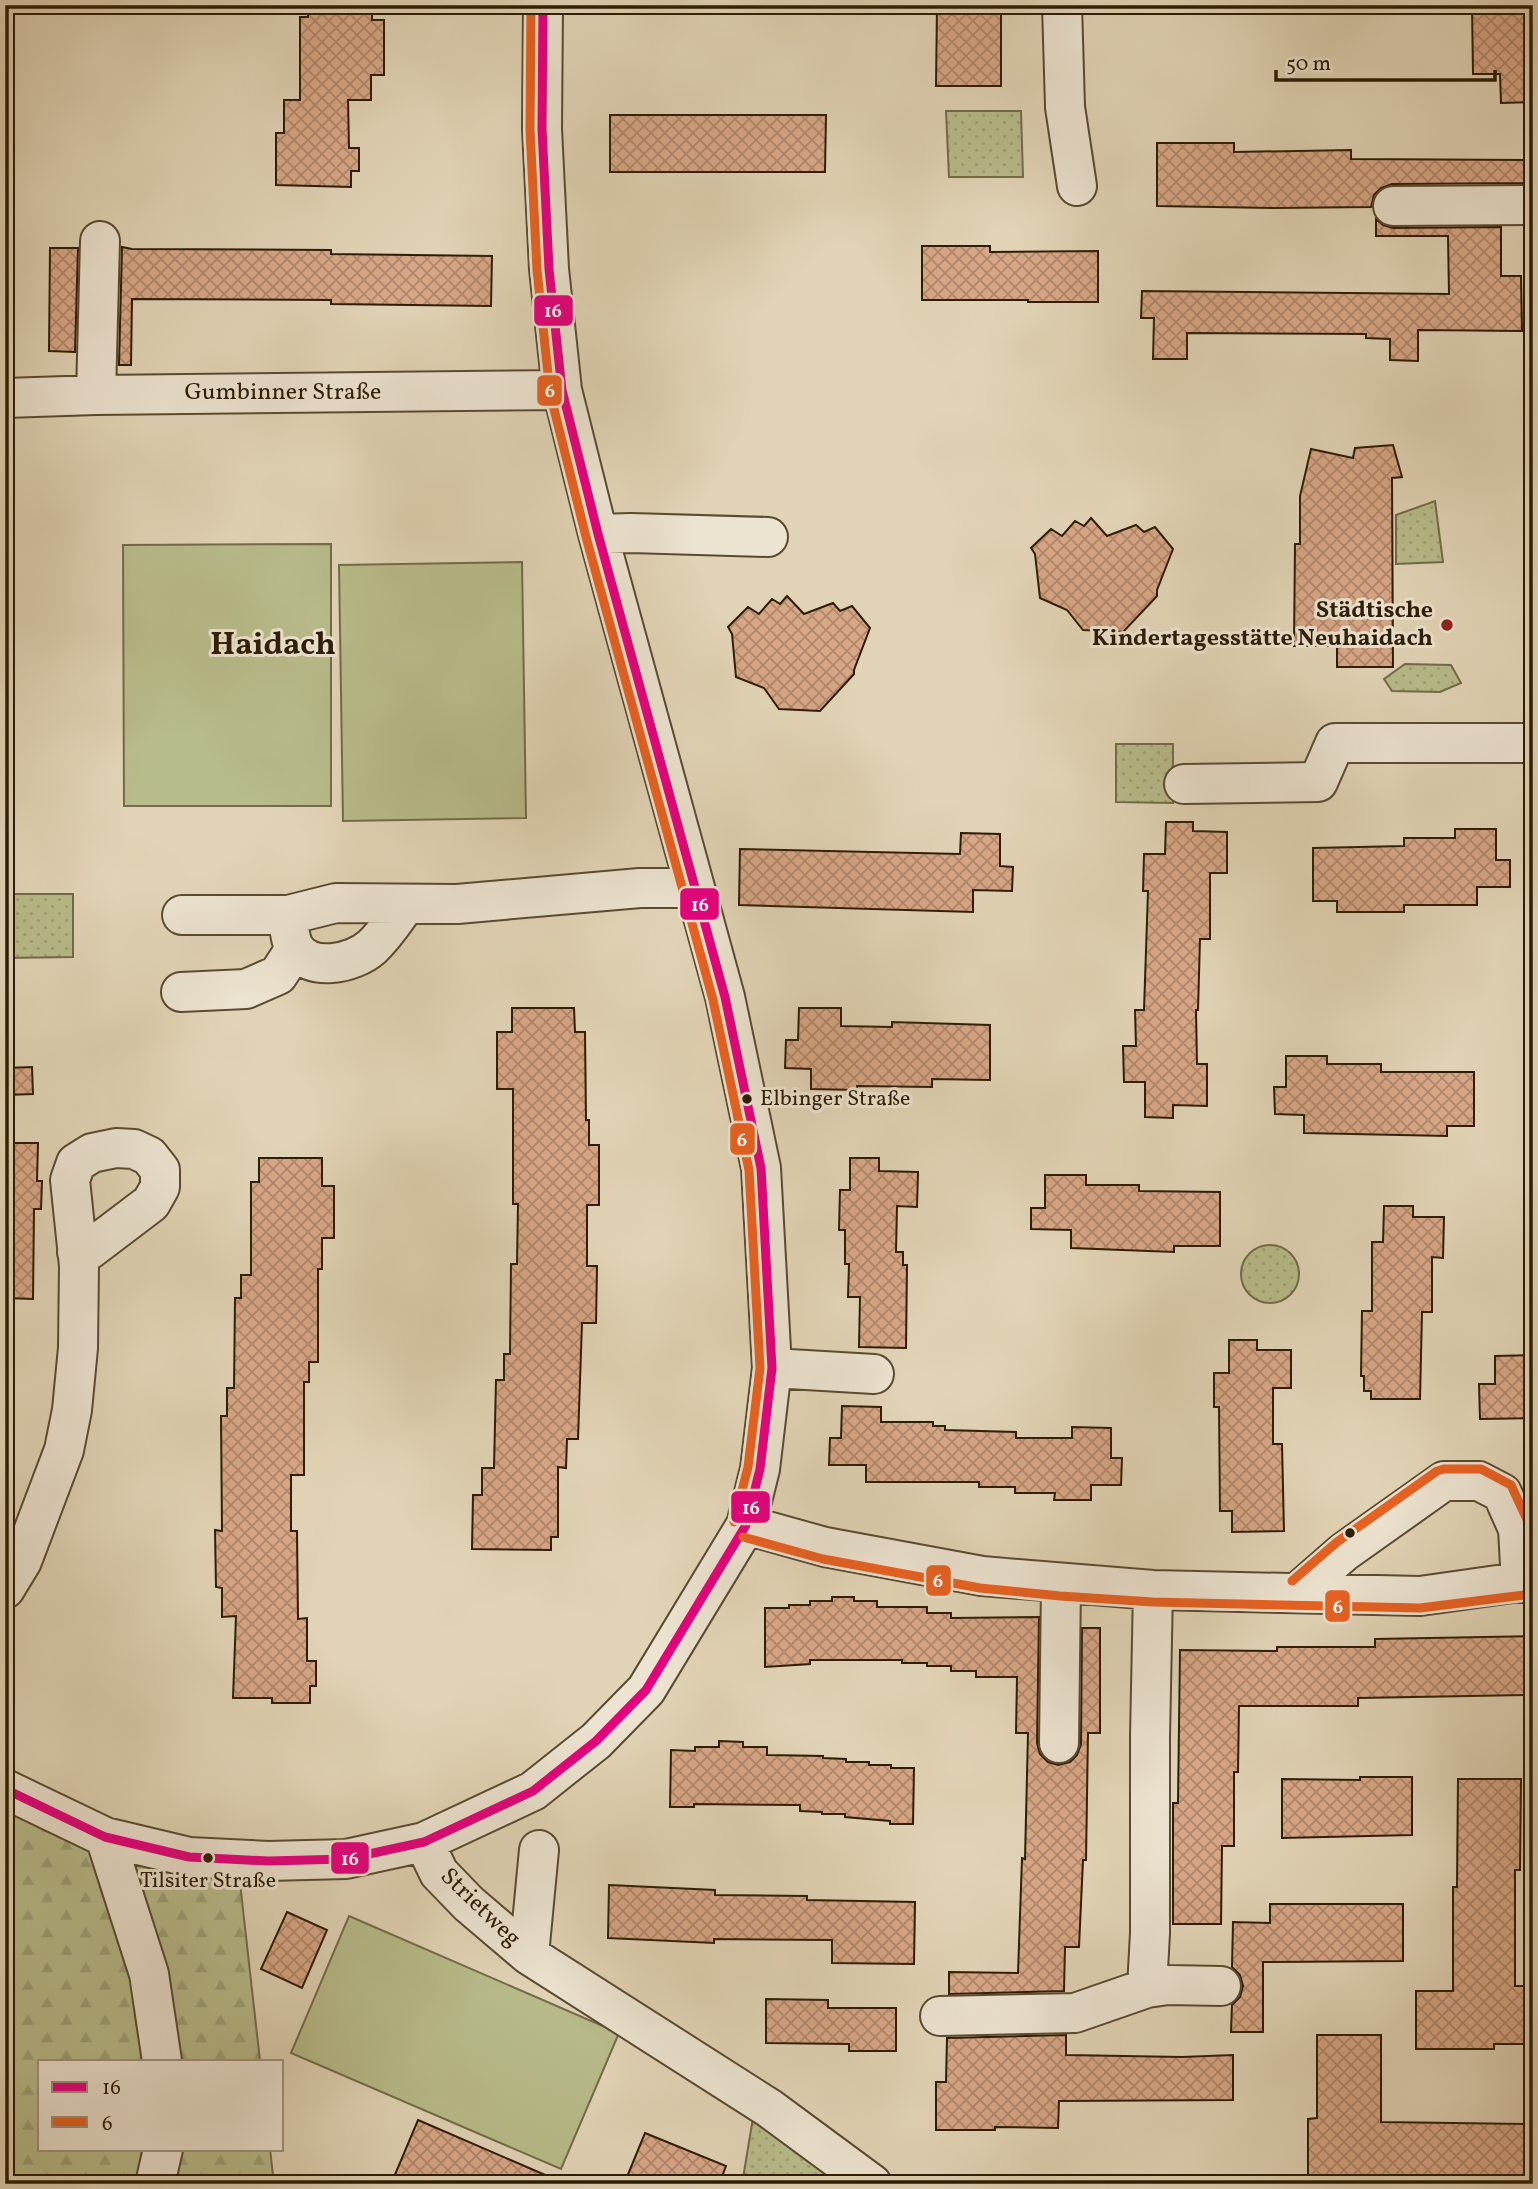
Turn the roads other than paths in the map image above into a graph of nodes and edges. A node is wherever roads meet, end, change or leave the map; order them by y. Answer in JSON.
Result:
{"nodes":[{"id":1,"x":543,"y":5,"type":"edge"},
{"id":2,"x":1062,"y":5,"type":"edge"},
{"id":3,"x":1077,"y":186,"type":"dead end"},
{"id":4,"x":1533,"y":205,"type":"edge"},
{"id":5,"x":1393,"y":206,"type":"dead end"},
{"id":6,"x":100,"y":241,"type":"dead end"},
{"id":7,"x":562,"y":390,"type":"junction"},
{"id":8,"x":96,"y":395,"type":"junction"},
{"id":9,"x":5,"y":398,"type":"edge"},
{"id":10,"x":598,"y":534,"type":"junction"},
{"id":11,"x":768,"y":537,"type":"dead end"},
{"id":12,"x":1533,"y":743,"type":"edge"},
{"id":13,"x":1184,"y":784,"type":"dead end"},
{"id":14,"x":695,"y":888,"type":"junction"},
{"id":15,"x":406,"y":904,"type":"junction"},
{"id":16,"x":182,"y":915,"type":"dead end"},
{"id":17,"x":292,"y":932,"type":"junction"},
{"id":18,"x":181,"y":992,"type":"dead end"},
{"id":19,"x":78,"y":1252,"type":"dead end"},
{"id":20,"x":772,"y":1368,"type":"junction"},
{"id":21,"x":874,"y":1374,"type":"dead end"},
{"id":22,"x":746,"y":1525,"type":"junction"},
{"id":23,"x":1527,"y":1581,"type":"edge"},
{"id":24,"x":1061,"y":1584,"type":"junction"},
{"id":25,"x":5,"y":1589,"type":"edge"},
{"id":26,"x":1153,"y":1590,"type":"junction"},
{"id":27,"x":1297,"y":1593,"type":"junction"},
{"id":28,"x":1059,"y":1743,"type":"dead end"},
{"id":29,"x":5,"y":1789,"type":"edge"},
{"id":30,"x":105,"y":1837,"type":"junction"},
{"id":31,"x":424,"y":1842,"type":"junction"},
{"id":32,"x":539,"y":1850,"type":"dead end"},
{"id":33,"x":529,"y":1955,"type":"junction"},
{"id":34,"x":1221,"y":1986,"type":"dead end"},
{"id":35,"x":1147,"y":1988,"type":"junction"},
{"id":36,"x":940,"y":2016,"type":"dead end"},
{"id":37,"x":162,"y":2060,"type":"edge"},
{"id":38,"x":163,"y":2150,"type":"edge"},
{"id":39,"x":155,"y":2184,"type":"edge"},
{"id":40,"x":872,"y":2184,"type":"edge"}],
"edges":[{"from":1,"to":7,"type":"street"},
{"from":2,"to":3,"type":"street"},
{"from":4,"to":5,"type":"street"},
{"from":6,"to":8,"type":"street"},
{"from":7,"to":8,"type":"street","name":"Gumbinner Straße"},
{"from":7,"to":10,"type":"street"},
{"from":8,"to":9,"type":"street","name":"Gumbinner Straße"},
{"from":10,"to":11,"type":"street"},
{"from":10,"to":14,"type":"street"},
{"from":12,"to":13,"type":"street"},
{"from":14,"to":15,"type":"street"},
{"from":14,"to":20,"type":"street"},
{"from":15,"to":17,"type":"street"},
{"from":15,"to":17,"type":"street"},
{"from":16,"to":17,"type":"street"},
{"from":17,"to":18,"type":"street"},
{"from":19,"to":25,"type":"street"},
{"from":20,"to":21,"type":"street"},
{"from":20,"to":22,"type":"street"},
{"from":22,"to":24,"type":"street"},
{"from":22,"to":31,"type":"street"},
{"from":23,"to":27,"type":"street"},
{"from":23,"to":27,"type":"street"},
{"from":24,"to":26,"type":"street"},
{"from":24,"to":28,"type":"street"},
{"from":26,"to":27,"type":"street"},
{"from":26,"to":35,"type":"street"},
{"from":29,"to":30,"type":"street","name":"Strietweg"},
{"from":30,"to":31,"type":"street","name":"Strietweg"},
{"from":30,"to":37,"type":"street"},
{"from":31,"to":33,"type":"street","name":"Strietweg"},
{"from":32,"to":33,"type":"street"},
{"from":33,"to":40,"type":"street","name":"Strietweg"},
{"from":34,"to":35,"type":"street"},
{"from":35,"to":36,"type":"street"},
{"from":38,"to":39,"type":"street"}]}
